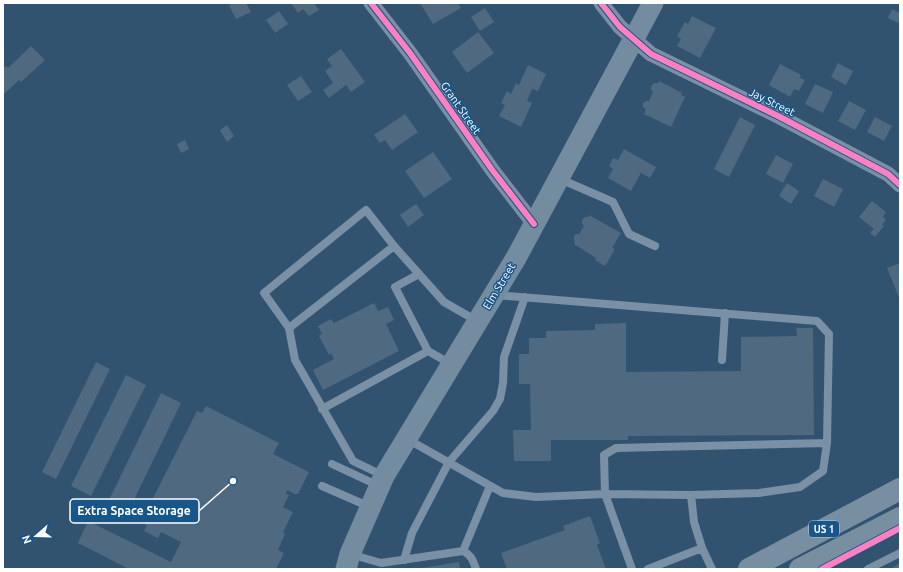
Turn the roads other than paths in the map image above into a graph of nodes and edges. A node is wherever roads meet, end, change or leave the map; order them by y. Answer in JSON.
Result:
{"nodes":[{"id":1,"x":371,"y":3,"type":"edge"},
{"id":2,"x":601,"y":3,"type":"edge"},
{"id":3,"x":653,"y":3,"type":"edge"},
{"id":4,"x":634,"y":39,"type":"junction"},
{"id":5,"x":559,"y":178,"type":"junction"},
{"id":6,"x":900,"y":185,"type":"edge"},
{"id":7,"x":534,"y":224,"type":"junction"},
{"id":8,"x":394,"y":246,"type":"junction"},
{"id":9,"x":655,"y":246,"type":"dead end"},
{"id":10,"x":419,"y":274,"type":"junction"},
{"id":11,"x":494,"y":295,"type":"junction"},
{"id":12,"x":525,"y":297,"type":"junction"},
{"id":13,"x":725,"y":313,"type":"junction"},
{"id":14,"x":478,"y":322,"type":"junction"},
{"id":15,"x":289,"y":328,"type":"junction"},
{"id":16,"x":428,"y":351,"type":"junction"},
{"id":17,"x":722,"y":360,"type":"dead end"},
{"id":18,"x":452,"y":365,"type":"junction"},
{"id":19,"x":322,"y":409,"type":"junction"},
{"id":20,"x":407,"y":438,"type":"junction"},
{"id":21,"x":827,"y":443,"type":"junction"},
{"id":22,"x":449,"y":462,"type":"junction"},
{"id":23,"x":332,"y":464,"type":"dead end"},
{"id":24,"x":382,"y":481,"type":"junction"},
{"id":25,"x":322,"y":486,"type":"dead end"},
{"id":26,"x":490,"y":486,"type":"junction"},
{"id":27,"x":900,"y":489,"type":"edge"},
{"id":28,"x":604,"y":494,"type":"junction"},
{"id":29,"x":691,"y":495,"type":"junction"},
{"id":30,"x":370,"y":507,"type":"junction"},
{"id":31,"x":900,"y":518,"type":"edge"},
{"id":32,"x":702,"y":548,"type":"junction"},
{"id":33,"x":464,"y":551,"type":"junction"},
{"id":34,"x":900,"y":553,"type":"edge"},
{"id":35,"x":404,"y":560,"type":"junction"},
{"id":36,"x":348,"y":562,"type":"edge"},
{"id":37,"x":382,"y":566,"type":"edge"},
{"id":38,"x":476,"y":569,"type":"edge"},
{"id":39,"x":632,"y":569,"type":"edge"},
{"id":40,"x":648,"y":569,"type":"edge"},
{"id":41,"x":712,"y":569,"type":"edge"},
{"id":42,"x":749,"y":569,"type":"edge"},
{"id":43,"x":800,"y":569,"type":"edge"},
{"id":44,"x":868,"y":569,"type":"edge"}],
"edges":[{"from":1,"to":7,"type":"street","name":"Grant Street"},
{"from":2,"to":4,"type":"street","name":"Jay Street"},
{"from":3,"to":4,"type":"main road","name":"Elm Street"},
{"from":4,"to":5,"type":"main road","name":"Elm Street"},
{"from":4,"to":6,"type":"street","name":"Jay Street"},
{"from":5,"to":7,"type":"main road","name":"Elm Street"},
{"from":5,"to":9,"type":"lane"},
{"from":7,"to":11,"type":"main road","name":"Elm Street"},
{"from":8,"to":10,"type":"lane"},
{"from":8,"to":15,"type":"lane"},
{"from":8,"to":15,"type":"lane"},
{"from":10,"to":14,"type":"lane"},
{"from":10,"to":16,"type":"lane"},
{"from":11,"to":12,"type":"lane"},
{"from":11,"to":14,"type":"main road","name":"Elm Street"},
{"from":12,"to":13,"type":"lane"},
{"from":12,"to":22,"type":"lane"},
{"from":13,"to":17,"type":"lane"},
{"from":13,"to":21,"type":"lane"},
{"from":14,"to":18,"type":"main road","name":"Elm Street"},
{"from":15,"to":19,"type":"lane"},
{"from":16,"to":18,"type":"lane"},
{"from":16,"to":19,"type":"lane"},
{"from":18,"to":20,"type":"main road","name":"Elm Street"},
{"from":19,"to":24,"type":"lane"},
{"from":20,"to":22,"type":"lane"},
{"from":20,"to":24,"type":"main road","name":"Elm Street"},
{"from":21,"to":28,"type":"lane"},
{"from":21,"to":29,"type":"lane"},
{"from":22,"to":26,"type":"lane"},
{"from":22,"to":35,"type":"lane"},
{"from":23,"to":24,"type":"lane"},
{"from":24,"to":30,"type":"main road","name":"Elm Street"},
{"from":25,"to":30,"type":"lane"},
{"from":26,"to":28,"type":"lane"},
{"from":26,"to":33,"type":"lane"},
{"from":27,"to":42,"type":"main road","number":"US 1"},
{"from":28,"to":29,"type":"lane"},
{"from":28,"to":39,"type":"lane"},
{"from":29,"to":32,"type":"lane"},
{"from":30,"to":36,"type":"main road","name":"Elm Street"},
{"from":31,"to":43,"type":"main road","number":"US 1"},
{"from":32,"to":40,"type":"lane"},
{"from":32,"to":41,"type":"lane"},
{"from":33,"to":35,"type":"lane"},
{"from":33,"to":38,"type":"lane"},
{"from":34,"to":44,"type":"lane"},
{"from":35,"to":37,"type":"lane"},
{"from":36,"to":37,"type":"lane"}]}
